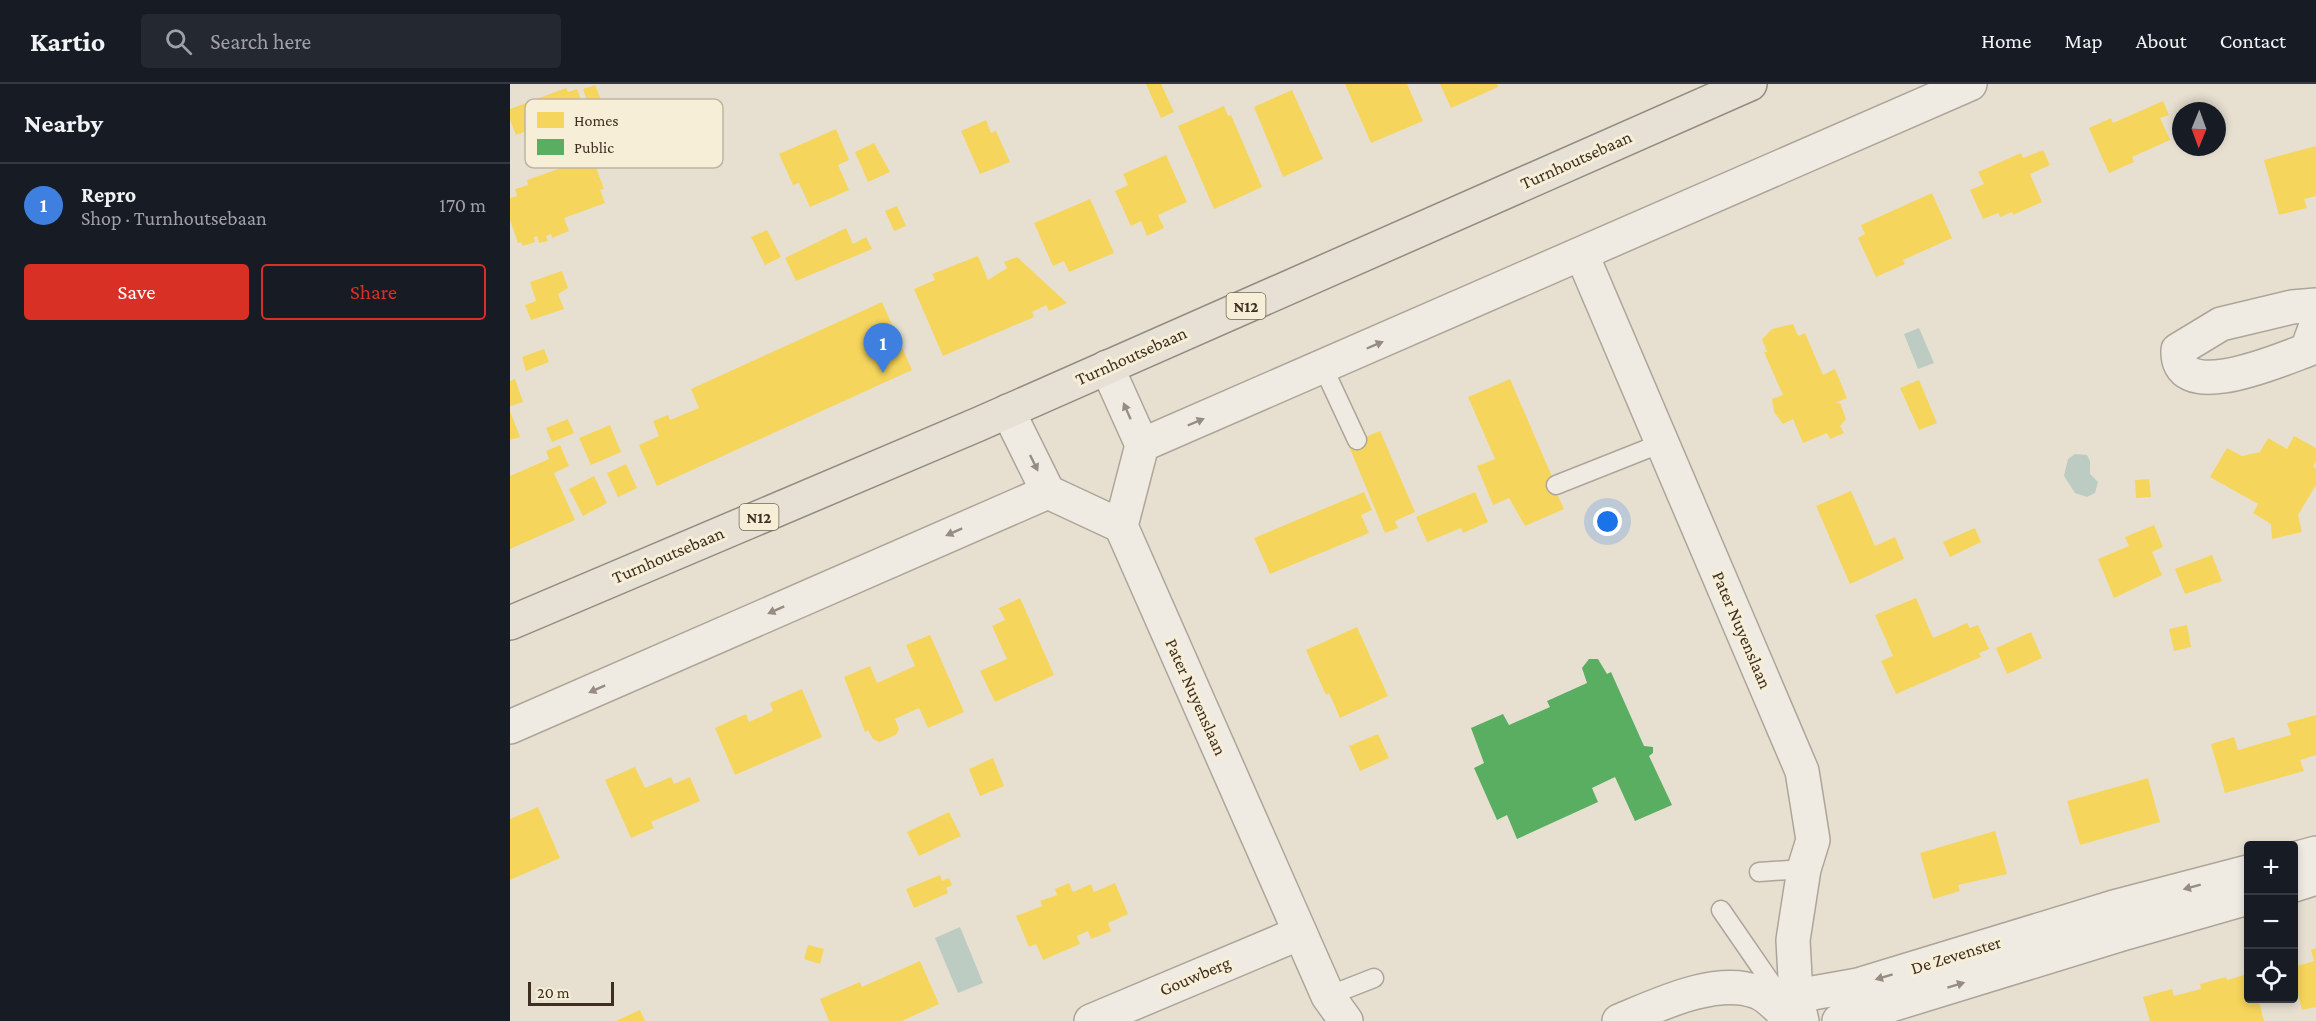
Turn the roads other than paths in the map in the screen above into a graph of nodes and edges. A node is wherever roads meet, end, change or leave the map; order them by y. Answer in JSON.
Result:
{"nodes":[{"id":1,"x":1750,"y":84,"type":"edge"},
{"id":2,"x":1970,"y":84,"type":"edge"},
{"id":3,"x":1582,"y":255,"type":"junction"},
{"id":4,"x":2316,"y":305,"type":"edge"},
{"id":5,"x":2316,"y":325,"type":"edge"},
{"id":6,"x":1107,"y":367,"type":"junction"},
{"id":7,"x":1323,"y":367,"type":"junction"},
{"id":8,"x":1008,"y":411,"type":"junction"},
{"id":9,"x":1357,"y":440,"type":"dead end"},
{"id":10,"x":1662,"y":443,"type":"junction"},
{"id":11,"x":1142,"y":445,"type":"junction"},
{"id":12,"x":1556,"y":485,"type":"dead end"},
{"id":13,"x":1048,"y":492,"type":"junction"},
{"id":14,"x":1121,"y":526,"type":"junction"},
{"id":15,"x":510,"y":622,"type":"edge"},
{"id":16,"x":510,"y":727,"type":"edge"},
{"id":17,"x":2316,"y":854,"type":"edge"},
{"id":18,"x":2298,"y":859,"type":"edge"},
{"id":19,"x":1804,"y":869,"type":"junction"},
{"id":20,"x":1759,"y":872,"type":"dead end"},
{"id":21,"x":2244,"y":873,"type":"edge"},
{"id":22,"x":2316,"y":879,"type":"edge"},
{"id":23,"x":2298,"y":884,"type":"edge"},
{"id":24,"x":2244,"y":899,"type":"edge"},
{"id":25,"x":1720,"y":910,"type":"dead end"},
{"id":26,"x":2118,"y":920,"type":"junction"},
{"id":27,"x":1300,"y":933,"type":"junction"},
{"id":28,"x":1374,"y":978,"type":"dead end"},
{"id":29,"x":1337,"y":1009,"type":"edge"},
{"id":30,"x":1797,"y":1015,"type":"edge"},
{"id":31,"x":1091,"y":1021,"type":"edge"},
{"id":32,"x":1619,"y":1021,"type":"edge"},
{"id":33,"x":1839,"y":1021,"type":"edge"}],
"edges":[{"from":1,"to":6,"type":"main road","name":"Turnhoutsebaan","number":"N12"},
{"from":2,"to":3,"type":"street"},
{"from":7,"to":3,"type":"street","one_way":true},
{"from":3,"to":10,"type":"street","name":"Pater Nuyenslaan"},
{"from":4,"to":5,"type":"street"},
{"from":6,"to":8,"type":"main road","name":"Turnhoutsebaan","number":"N12"},
{"from":11,"to":6,"type":"street","one_way":true},
{"from":7,"to":9,"type":"lane"},
{"from":11,"to":7,"type":"street","one_way":true},
{"from":8,"to":13,"type":"street","one_way":true},
{"from":8,"to":15,"type":"main road","name":"Turnhoutsebaan","number":"N12"},
{"from":10,"to":12,"type":"lane"},
{"from":10,"to":19,"type":"street","name":"Pater Nuyenslaan"},
{"from":11,"to":14,"type":"street"},
{"from":13,"to":14,"type":"street"},
{"from":13,"to":16,"type":"street","one_way":true},
{"from":14,"to":27,"type":"street","name":"Pater Nuyenslaan"},
{"from":17,"to":18,"type":"street"},
{"from":19,"to":20,"type":"lane"},
{"from":19,"to":30,"type":"street","name":"Pater Nuyenslaan"},
{"from":21,"to":26,"type":"street","name":"De Zevenster","one_way":true},
{"from":22,"to":23,"type":"street"},
{"from":24,"to":26,"type":"street","name":"De Zevenster"},
{"from":25,"to":30,"type":"lane"},
{"from":26,"to":30,"type":"street","name":"De Zevenster","one_way":true},
{"from":33,"to":26,"type":"street","name":"De Zevenster","one_way":true},
{"from":27,"to":29,"type":"street","name":"Pater Nuyenslaan"},
{"from":27,"to":31,"type":"street","name":"Gouwberg"},
{"from":28,"to":29,"type":"lane"},
{"from":30,"to":32,"type":"street"}]}
